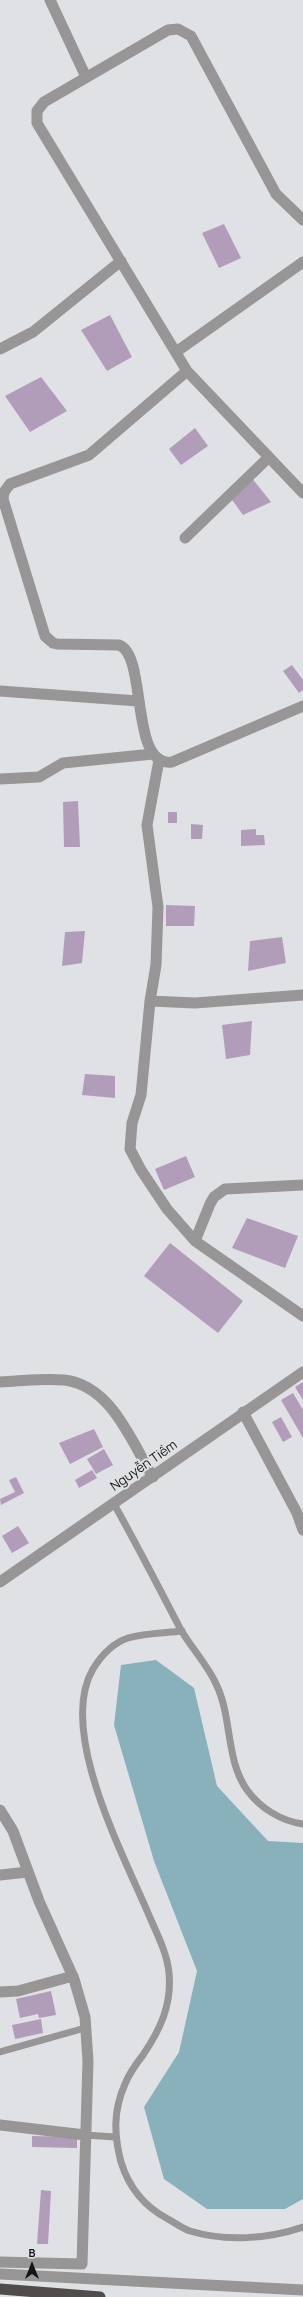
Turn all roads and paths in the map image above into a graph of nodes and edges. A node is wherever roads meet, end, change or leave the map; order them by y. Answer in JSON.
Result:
{"nodes":[{"id":1,"x":50,"y":0,"type":"edge"},
{"id":2,"x":86,"y":77,"type":"junction"},
{"id":3,"x":303,"y":220,"type":"edge"},
{"id":4,"x":121,"y":261,"type":"junction"},
{"id":5,"x":303,"y":262,"type":"edge"},
{"id":6,"x":0,"y":349,"type":"edge"},
{"id":7,"x":176,"y":352,"type":"junction"},
{"id":8,"x":187,"y":372,"type":"junction"},
{"id":9,"x":269,"y":457,"type":"junction"},
{"id":10,"x":303,"y":493,"type":"edge"},
{"id":11,"x":1,"y":494,"type":"edge"},
{"id":12,"x":184,"y":538,"type":"dead end"},
{"id":13,"x":0,"y":691,"type":"edge"},
{"id":14,"x":138,"y":701,"type":"junction"},
{"id":15,"x":303,"y":706,"type":"edge"},
{"id":16,"x":156,"y":757,"type":"junction"},
{"id":17,"x":0,"y":778,"type":"edge"},
{"id":18,"x":303,"y":995,"type":"edge"},
{"id":19,"x":150,"y":1002,"type":"junction"},
{"id":20,"x":303,"y":1185,"type":"edge"},
{"id":21,"x":195,"y":1241,"type":"junction"},
{"id":22,"x":303,"y":1316,"type":"edge"},
{"id":23,"x":303,"y":1372,"type":"edge"},
{"id":24,"x":0,"y":1382,"type":"edge"},
{"id":25,"x":243,"y":1412,"type":"junction"},
{"id":26,"x":152,"y":1477,"type":"junction"},
{"id":27,"x":114,"y":1504,"type":"junction"},
{"id":28,"x":300,"y":1512,"type":"edge"},
{"id":29,"x":303,"y":1530,"type":"edge"},
{"id":30,"x":0,"y":1582,"type":"edge"},
{"id":31,"x":182,"y":1631,"type":"junction"},
{"id":32,"x":0,"y":1810,"type":"edge"},
{"id":33,"x":303,"y":1824,"type":"edge"},
{"id":34,"x":28,"y":1872,"type":"junction"},
{"id":35,"x":0,"y":1875,"type":"edge"},
{"id":36,"x":73,"y":1976,"type":"junction"},
{"id":37,"x":0,"y":1992,"type":"edge"},
{"id":38,"x":86,"y":2028,"type":"junction"},
{"id":39,"x":0,"y":2052,"type":"edge"},
{"id":40,"x":0,"y":2125,"type":"edge"},
{"id":41,"x":85,"y":2134,"type":"junction"},
{"id":42,"x":115,"y":2137,"type":"junction"},
{"id":43,"x":303,"y":2227,"type":"edge"},
{"id":44,"x":0,"y":2262,"type":"edge"},
{"id":45,"x":0,"y":2274,"type":"edge"},
{"id":46,"x":0,"y":2289,"type":"edge"},
{"id":47,"x":303,"y":2290,"type":"edge"},
{"id":48,"x":88,"y":2296,"type":"edge"},
{"id":49,"x":100,"y":2297,"type":"edge"}],
"edges":[{"from":1,"to":2,"type":"street"},
{"from":2,"to":3,"type":"street"},
{"from":2,"to":4,"type":"street"},
{"from":4,"to":6,"type":"street"},
{"from":4,"to":7,"type":"street"},
{"from":5,"to":7,"type":"street"},
{"from":7,"to":8,"type":"street"},
{"from":8,"to":9,"type":"street"},
{"from":8,"to":11,"type":"street"},
{"from":9,"to":10,"type":"street"},
{"from":9,"to":12,"type":"street"},
{"from":11,"to":14,"type":"street"},
{"from":13,"to":14,"type":"street"},
{"from":14,"to":16,"type":"street"},
{"from":15,"to":16,"type":"street"},
{"from":16,"to":17,"type":"street"},
{"from":16,"to":19,"type":"street"},
{"from":18,"to":19,"type":"street"},
{"from":19,"to":21,"type":"street"},
{"from":20,"to":21,"type":"street"},
{"from":21,"to":22,"type":"street"},
{"from":23,"to":25,"type":"street","name":"Nguyễn Tiềm"},
{"from":24,"to":26,"type":"street"},
{"from":25,"to":26,"type":"street","name":"Nguyễn Tiềm"},
{"from":25,"to":28,"type":"street"},
{"from":26,"to":27,"type":"street","name":"Nguyễn Tiềm"},
{"from":27,"to":30,"type":"street","name":"Nguyễn Tiềm"},
{"from":27,"to":31,"type":"lane"},
{"from":28,"to":29,"type":"street"},
{"from":31,"to":33,"type":"lane"},
{"from":31,"to":42,"type":"lane"},
{"from":32,"to":34,"type":"street"},
{"from":34,"to":35,"type":"street"},
{"from":34,"to":36,"type":"street"},
{"from":36,"to":37,"type":"street"},
{"from":36,"to":38,"type":"street"},
{"from":38,"to":39,"type":"lane"},
{"from":38,"to":41,"type":"street"},
{"from":40,"to":41,"type":"street"},
{"from":41,"to":42,"type":"lane"},
{"from":41,"to":44,"type":"street"},
{"from":42,"to":43,"type":"lane"},
{"from":45,"to":47,"type":"street"},
{"from":46,"to":48,"type":"highway"},
{"from":48,"to":49,"type":"highway"}]}
